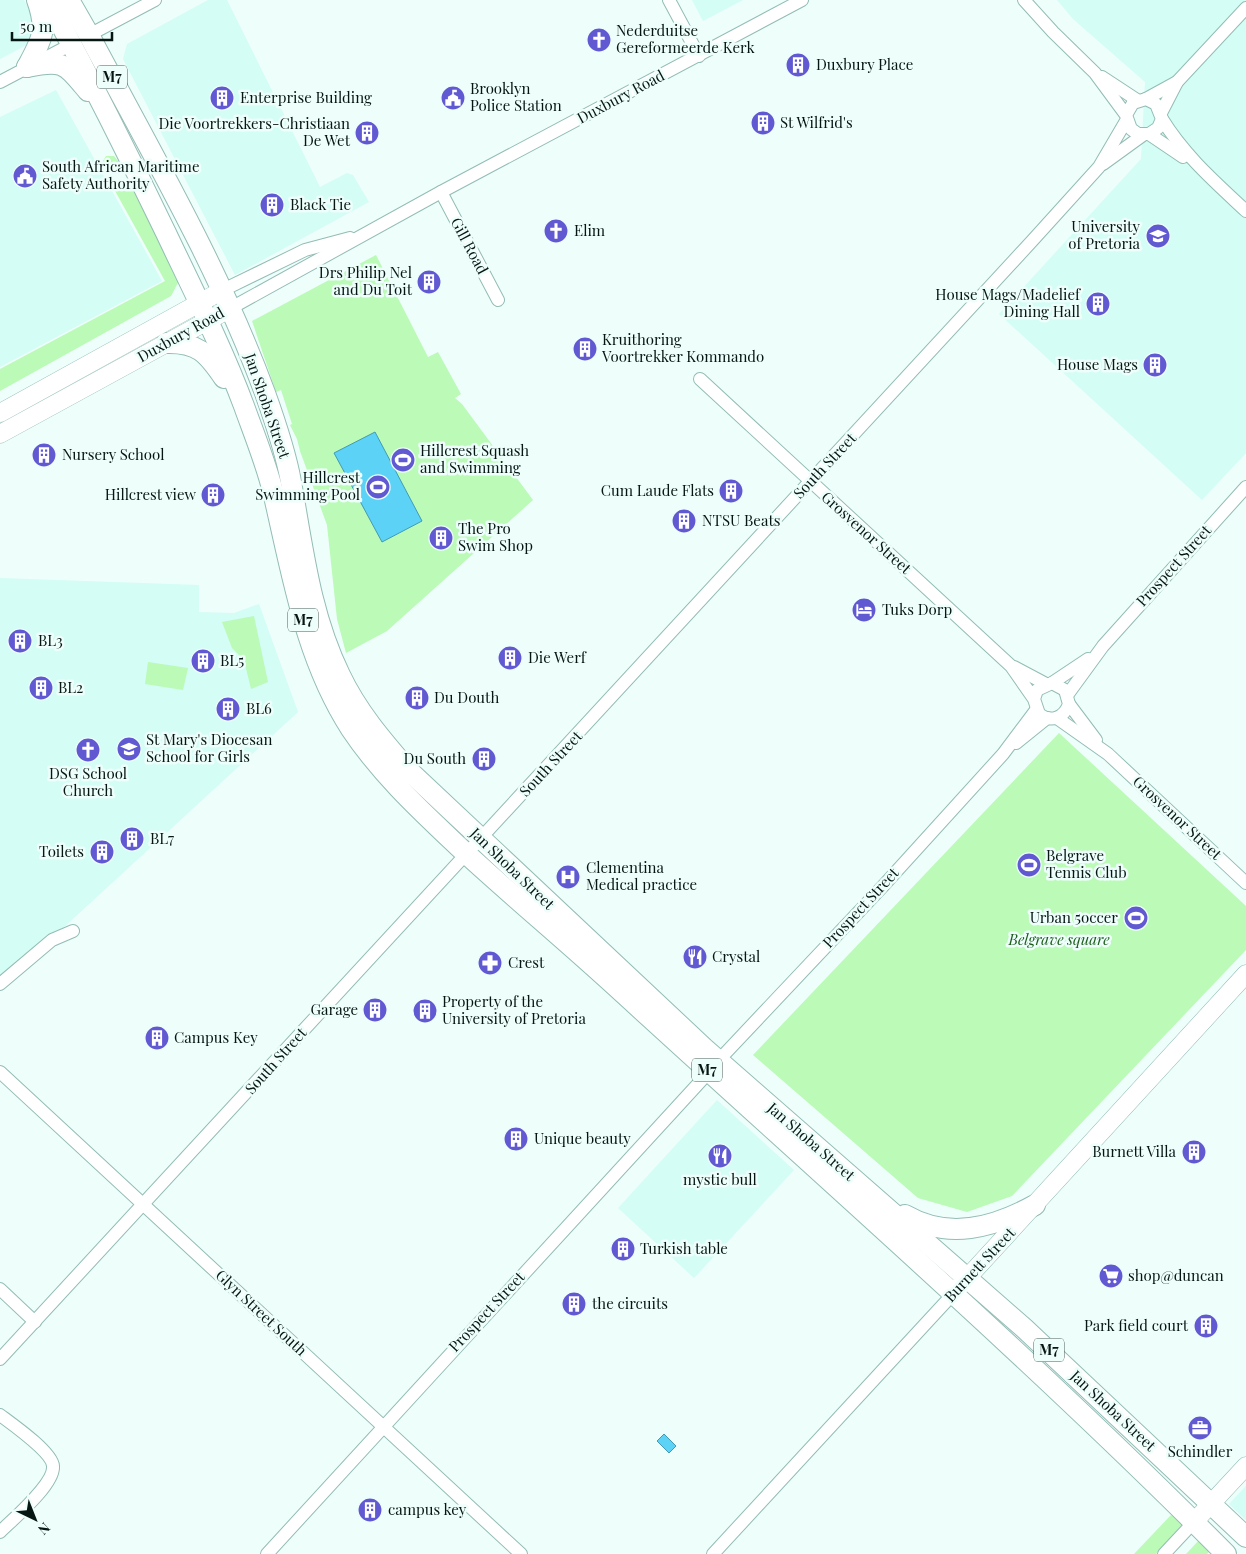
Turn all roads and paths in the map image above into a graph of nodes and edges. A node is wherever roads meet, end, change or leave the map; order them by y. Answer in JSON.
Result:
{"nodes":[{"id":1,"x":37,"y":0,"type":"edge"},
{"id":2,"x":48,"y":0,"type":"edge"},
{"id":3,"x":60,"y":0,"type":"edge"},
{"id":4,"x":68,"y":0,"type":"edge"},
{"id":5,"x":155,"y":0,"type":"edge"},
{"id":6,"x":669,"y":0,"type":"edge"},
{"id":7,"x":802,"y":0,"type":"edge"},
{"id":8,"x":1024,"y":0,"type":"edge"},
{"id":9,"x":1246,"y":8,"type":"edge"},
{"id":10,"x":80,"y":39,"type":"junction"},
{"id":11,"x":699,"y":56,"type":"junction"},
{"id":12,"x":28,"y":67,"type":"junction"},
{"id":13,"x":1095,"y":73,"type":"junction"},
{"id":14,"x":0,"y":82,"type":"edge"},
{"id":15,"x":1178,"y":82,"type":"junction"},
{"id":16,"x":1142,"y":100,"type":"junction"},
{"id":17,"x":107,"y":110,"type":"junction"},
{"id":18,"x":1162,"y":116,"type":"junction"},
{"id":19,"x":1126,"y":118,"type":"junction"},
{"id":20,"x":1146,"y":134,"type":"junction"},
{"id":21,"x":1099,"y":166,"type":"junction"},
{"id":22,"x":1200,"y":168,"type":"junction"},
{"id":23,"x":441,"y":192,"type":"junction"},
{"id":24,"x":1246,"y":211,"type":"edge"},
{"id":25,"x":361,"y":235,"type":"junction"},
{"id":26,"x":227,"y":299,"type":"junction"},
{"id":27,"x":498,"y":300,"type":"dead end"},
{"id":28,"x":204,"y":312,"type":"junction"},
{"id":29,"x":166,"y":343,"type":"junction"},
{"id":30,"x":700,"y":379,"type":"dead end"},
{"id":31,"x":243,"y":404,"type":"junction"},
{"id":32,"x":0,"y":413,"type":"edge"},
{"id":33,"x":0,"y":434,"type":"edge"},
{"id":34,"x":810,"y":481,"type":"junction"},
{"id":35,"x":1246,"y":487,"type":"edge"},
{"id":36,"x":1103,"y":646,"type":"junction"},
{"id":37,"x":1011,"y":666,"type":"junction"},
{"id":38,"x":1049,"y":683,"type":"junction"},
{"id":39,"x":1068,"y":699,"type":"junction"},
{"id":40,"x":1035,"y":704,"type":"junction"},
{"id":41,"x":1052,"y":718,"type":"junction"},
{"id":42,"x":1003,"y":754,"type":"junction"},
{"id":43,"x":1108,"y":754,"type":"junction"},
{"id":44,"x":481,"y":840,"type":"junction"},
{"id":45,"x":468,"y":854,"type":"junction"},
{"id":46,"x":1246,"y":883,"type":"edge"},
{"id":47,"x":73,"y":931,"type":"dead end"},
{"id":48,"x":1246,"y":974,"type":"edge"},
{"id":49,"x":0,"y":984,"type":"edge"},
{"id":50,"x":714,"y":1066,"type":"junction"},
{"id":51,"x":0,"y":1072,"type":"edge"},
{"id":52,"x":877,"y":1199,"type":"junction"},
{"id":53,"x":144,"y":1204,"type":"junction"},
{"id":54,"x":1035,"y":1205,"type":"junction"},
{"id":55,"x":968,"y":1279,"type":"junction"},
{"id":56,"x":0,"y":1289,"type":"edge"},
{"id":57,"x":953,"y":1294,"type":"junction"},
{"id":58,"x":35,"y":1322,"type":"junction"},
{"id":59,"x":0,"y":1359,"type":"edge"},
{"id":60,"x":0,"y":1415,"type":"edge"},
{"id":61,"x":382,"y":1427,"type":"junction"},
{"id":62,"x":1246,"y":1466,"type":"edge"},
{"id":63,"x":1212,"y":1504,"type":"junction"},
{"id":64,"x":1194,"y":1522,"type":"junction"},
{"id":65,"x":0,"y":1532,"type":"edge"},
{"id":66,"x":1246,"y":1537,"type":"edge"},
{"id":67,"x":267,"y":1554,"type":"edge"},
{"id":68,"x":521,"y":1554,"type":"edge"},
{"id":69,"x":712,"y":1554,"type":"edge"},
{"id":70,"x":1164,"y":1554,"type":"edge"},
{"id":71,"x":1226,"y":1554,"type":"edge"}],
"edges":[{"from":1,"to":12,"type":"main road"},
{"from":2,"to":10,"type":"main road","name":"Jan Shoba Street","number":"M7"},
{"from":3,"to":10,"type":"main road"},
{"from":4,"to":10,"type":"main road","name":"Jan Shoba Street","number":"M7"},
{"from":5,"to":10,"type":"street"},
{"from":6,"to":11,"type":"street"},
{"from":7,"to":11,"type":"street","name":"Duxbury Road"},
{"from":8,"to":13,"type":"street"},
{"from":9,"to":15,"type":"street"},
{"from":10,"to":12,"type":"street"},
{"from":10,"to":17,"type":"main road"},
{"from":10,"to":26,"type":"main road","name":"Jan Shoba Street","number":"M7"},
{"from":11,"to":23,"type":"street","name":"Duxbury Road"},
{"from":12,"to":14,"type":"street"},
{"from":12,"to":17,"type":"main road"},
{"from":13,"to":16,"type":"street"},
{"from":13,"to":19,"type":"street"},
{"from":15,"to":16,"type":"street"},
{"from":15,"to":18,"type":"street"},
{"from":16,"to":18,"type":"street"},
{"from":16,"to":19,"type":"street"},
{"from":17,"to":28,"type":"main road","name":"Jan Shoba Street","number":"M7"},
{"from":18,"to":20,"type":"street"},
{"from":18,"to":22,"type":"street"},
{"from":19,"to":20,"type":"street"},
{"from":19,"to":21,"type":"street","name":"South Street"},
{"from":20,"to":21,"type":"street","name":"South Street"},
{"from":20,"to":22,"type":"street"},
{"from":21,"to":34,"type":"street","name":"South Street"},
{"from":22,"to":24,"type":"street"},
{"from":23,"to":25,"type":"street","name":"Duxbury Road"},
{"from":23,"to":27,"type":"street","name":"Gill Road"},
{"from":25,"to":26,"type":"street","name":"Duxbury Road"},
{"from":25,"to":26,"type":"street","name":"Duxbury Road"},
{"from":26,"to":28,"type":"street","name":"Duxbury Road"},
{"from":26,"to":44,"type":"main road","name":"Jan Shoba Street","number":"M7"},
{"from":28,"to":29,"type":"street","name":"Duxbury Road"},
{"from":28,"to":31,"type":"main road","name":"Jan Shoba Street","number":"M7"},
{"from":28,"to":32,"type":"street","name":"Duxbury Road"},
{"from":29,"to":31,"type":"main road"},
{"from":29,"to":33,"type":"street","name":"Duxbury Road"},
{"from":30,"to":34,"type":"street","name":"Grosvenor Street"},
{"from":31,"to":45,"type":"main road","name":"Jan Shoba Street","number":"M7"},
{"from":34,"to":37,"type":"street","name":"Grosvenor Street"},
{"from":34,"to":44,"type":"street","name":"South Street"},
{"from":35,"to":36,"type":"street","name":"Prospect Street"},
{"from":36,"to":38,"type":"street","name":"Prospect Street"},
{"from":36,"to":39,"type":"street","name":"Prospect Street"},
{"from":37,"to":38,"type":"street","name":"Grosvenor Street"},
{"from":37,"to":40,"type":"street","name":"Grosvenor Street"},
{"from":38,"to":39,"type":"street"},
{"from":38,"to":40,"type":"street"},
{"from":39,"to":41,"type":"street"},
{"from":39,"to":43,"type":"street","name":"Grosvenor Street"},
{"from":40,"to":41,"type":"street"},
{"from":40,"to":42,"type":"street","name":"Prospect Street"},
{"from":41,"to":42,"type":"street","name":"Prospect Street"},
{"from":41,"to":43,"type":"street","name":"Grosvenor Street"},
{"from":42,"to":50,"type":"street","name":"Prospect Street"},
{"from":43,"to":46,"type":"street","name":"Grosvenor Street"},
{"from":44,"to":45,"type":"street","name":"South Street"},
{"from":44,"to":50,"type":"main road","name":"Jan Shoba Street","number":"M7"},
{"from":45,"to":50,"type":"main road","name":"Jan Shoba Street","number":"M7"},
{"from":45,"to":53,"type":"street","name":"South Street"},
{"from":47,"to":49,"type":"street"},
{"from":48,"to":54,"type":"street","name":"Burnett Street"},
{"from":50,"to":52,"type":"main road","name":"Jan Shoba Street","number":"M7"},
{"from":50,"to":57,"type":"main road","name":"Jan Shoba Street","number":"M7"},
{"from":50,"to":61,"type":"street","name":"Prospect Street"},
{"from":51,"to":53,"type":"street","name":"Glyn Street South"},
{"from":52,"to":54,"type":"main road"},
{"from":52,"to":55,"type":"main road","name":"Jan Shoba Street","number":"M7"},
{"from":53,"to":58,"type":"street","name":"South Street"},
{"from":53,"to":61,"type":"street","name":"Glyn Street South"},
{"from":54,"to":55,"type":"street","name":"Burnett Street"},
{"from":55,"to":57,"type":"street","name":"Burnett Street"},
{"from":55,"to":63,"type":"main road","name":"Jan Shoba Street","number":"M7"},
{"from":56,"to":58,"type":"street"},
{"from":57,"to":64,"type":"main road","name":"Jan Shoba Street","number":"M7"},
{"from":57,"to":69,"type":"street","name":"Burnett Street"},
{"from":58,"to":59,"type":"street","name":"South Street"},
{"from":60,"to":65,"type":"street"},
{"from":61,"to":67,"type":"street","name":"Prospect Street"},
{"from":61,"to":68,"type":"street","name":"Glyn Street South"},
{"from":62,"to":63,"type":"street"},
{"from":63,"to":64,"type":"street"},
{"from":63,"to":66,"type":"main road","name":"Jan Shoba Street","number":"M7"},
{"from":64,"to":70,"type":"street"},
{"from":64,"to":71,"type":"main road","number":"M7"}]}
